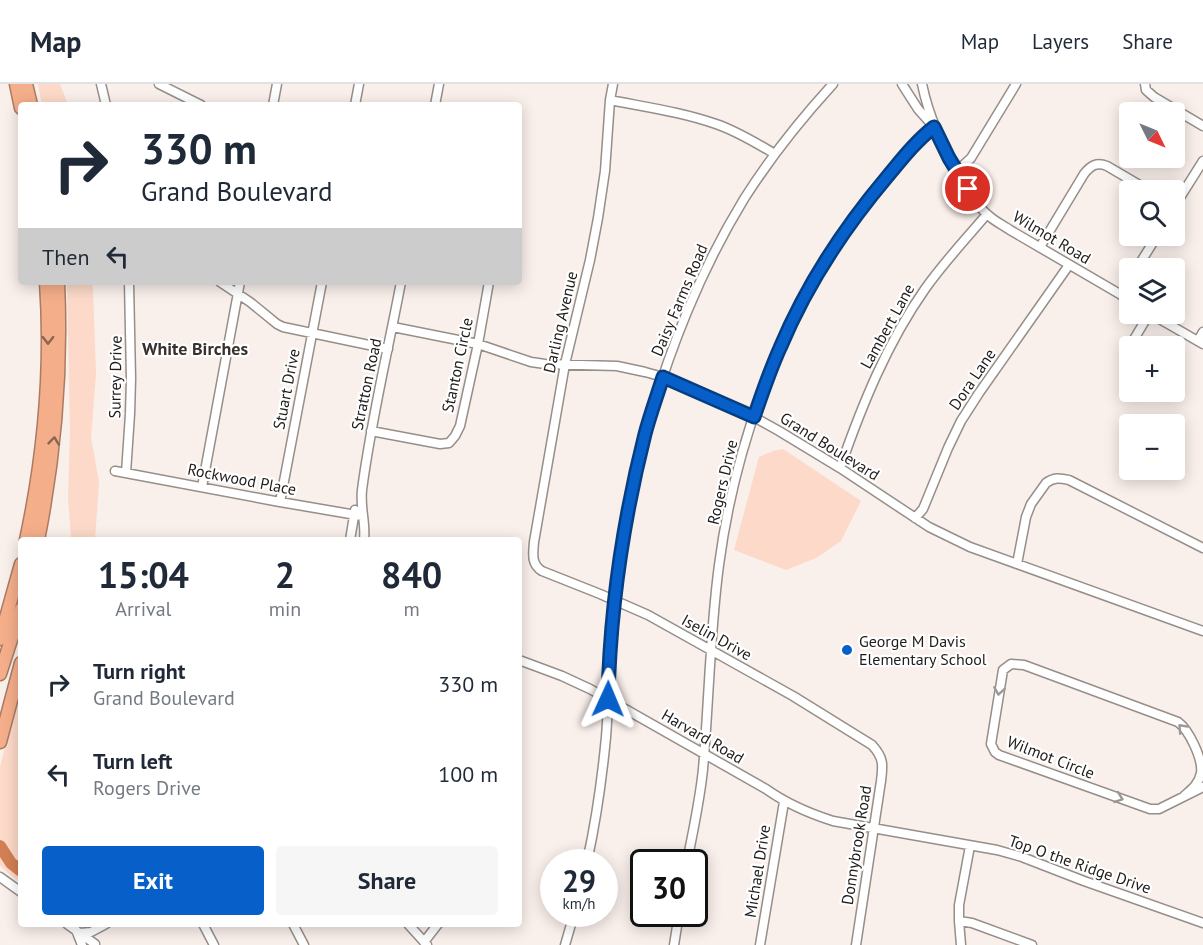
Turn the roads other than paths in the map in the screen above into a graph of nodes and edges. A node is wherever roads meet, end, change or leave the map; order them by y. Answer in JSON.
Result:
{"nodes":[{"id":1,"x":16,"y":84,"type":"edge"},
{"id":2,"x":26,"y":84,"type":"edge"},
{"id":3,"x":101,"y":84,"type":"edge"},
{"id":4,"x":159,"y":84,"type":"edge"},
{"id":5,"x":277,"y":84,"type":"edge"},
{"id":6,"x":359,"y":84,"type":"edge"},
{"id":7,"x":439,"y":84,"type":"edge"},
{"id":8,"x":613,"y":84,"type":"edge"},
{"id":9,"x":833,"y":84,"type":"edge"},
{"id":10,"x":902,"y":84,"type":"edge"},
{"id":11,"x":922,"y":84,"type":"edge"},
{"id":12,"x":1016,"y":84,"type":"edge"},
{"id":13,"x":1145,"y":84,"type":"edge"},
{"id":14,"x":610,"y":100,"type":"junction"},
{"id":15,"x":20,"y":102,"type":"edge"},
{"id":16,"x":30,"y":102,"type":"edge"},
{"id":17,"x":105,"y":102,"type":"edge"},
{"id":18,"x":195,"y":102,"type":"edge"},
{"id":19,"x":274,"y":102,"type":"edge"},
{"id":20,"x":356,"y":102,"type":"edge"},
{"id":21,"x":436,"y":102,"type":"edge"},
{"id":22,"x":1203,"y":126,"type":"edge"},
{"id":23,"x":934,"y":127,"type":"junction"},
{"id":24,"x":775,"y":154,"type":"junction"},
{"id":25,"x":1203,"y":161,"type":"edge"},
{"id":26,"x":957,"y":171,"type":"junction"},
{"id":27,"x":1131,"y":180,"type":"edge"},
{"id":28,"x":1185,"y":191,"type":"edge"},
{"id":29,"x":987,"y":214,"type":"junction"},
{"id":30,"x":1040,"y":247,"type":"junction"},
{"id":31,"x":1069,"y":265,"type":"junction"},
{"id":32,"x":46,"y":285,"type":"edge"},
{"id":33,"x":58,"y":285,"type":"edge"},
{"id":34,"x":129,"y":285,"type":"edge"},
{"id":35,"x":225,"y":285,"type":"edge"},
{"id":36,"x":239,"y":285,"type":"edge"},
{"id":37,"x":321,"y":285,"type":"edge"},
{"id":38,"x":400,"y":285,"type":"edge"},
{"id":39,"x":488,"y":285,"type":"edge"},
{"id":40,"x":238,"y":293,"type":"junction"},
{"id":41,"x":1119,"y":293,"type":"edge"},
{"id":42,"x":1168,"y":324,"type":"edge"},
{"id":43,"x":393,"y":327,"type":"junction"},
{"id":44,"x":1203,"y":332,"type":"edge"},
{"id":45,"x":312,"y":334,"type":"junction"},
{"id":46,"x":1200,"y":342,"type":"edge"},
{"id":47,"x":478,"y":344,"type":"junction"},
{"id":48,"x":388,"y":349,"type":"junction"},
{"id":49,"x":565,"y":364,"type":"junction"},
{"id":50,"x":663,"y":377,"type":"junction"},
{"id":51,"x":754,"y":417,"type":"junction"},
{"id":52,"x":371,"y":431,"type":"junction"},
{"id":53,"x":840,"y":468,"type":"junction"},
{"id":54,"x":50,"y":471,"type":"junction"},
{"id":55,"x":115,"y":471,"type":"dead end"},
{"id":56,"x":126,"y":473,"type":"junction"},
{"id":57,"x":202,"y":487,"type":"junction"},
{"id":58,"x":280,"y":502,"type":"junction"},
{"id":59,"x":358,"y":515,"type":"junction"},
{"id":60,"x":915,"y":518,"type":"junction"},
{"id":61,"x":27,"y":537,"type":"edge"},
{"id":62,"x":39,"y":537,"type":"edge"},
{"id":63,"x":47,"y":537,"type":"edge"},
{"id":64,"x":351,"y":537,"type":"edge"},
{"id":65,"x":364,"y":537,"type":"edge"},
{"id":66,"x":1203,"y":548,"type":"edge"},
{"id":67,"x":1017,"y":564,"type":"junction"},
{"id":68,"x":535,"y":565,"type":"joint"},
{"id":69,"x":18,"y":575,"type":"edge"},
{"id":70,"x":614,"y":601,"type":"junction"},
{"id":71,"x":18,"y":618,"type":"edge"},
{"id":72,"x":1203,"y":631,"type":"edge"},
{"id":73,"x":0,"y":639,"type":"edge"},
{"id":74,"x":712,"y":651,"type":"junction"},
{"id":75,"x":522,"y":661,"type":"edge"},
{"id":76,"x":0,"y":674,"type":"edge"},
{"id":77,"x":18,"y":674,"type":"edge"},
{"id":78,"x":608,"y":699,"type":"junction"},
{"id":79,"x":0,"y":742,"type":"edge"},
{"id":80,"x":877,"y":750,"type":"joint"},
{"id":81,"x":704,"y":754,"type":"junction"},
{"id":82,"x":1200,"y":757,"type":"edge"},
{"id":83,"x":1203,"y":787,"type":"edge"},
{"id":84,"x":1184,"y":796,"type":"junction"},
{"id":85,"x":784,"y":802,"type":"junction"},
{"id":86,"x":875,"y":828,"type":"junction"},
{"id":87,"x":970,"y":846,"type":"junction"},
{"id":88,"x":589,"y":849,"type":"edge"},
{"id":89,"x":689,"y":849,"type":"edge"},
{"id":90,"x":0,"y":877,"type":"edge"},
{"id":91,"x":18,"y":890,"type":"edge"},
{"id":92,"x":959,"y":921,"type":"junction"},
{"id":93,"x":1203,"y":923,"type":"edge"},
{"id":94,"x":71,"y":927,"type":"edge"},
{"id":95,"x":101,"y":927,"type":"edge"},
{"id":96,"x":105,"y":927,"type":"edge"},
{"id":97,"x":205,"y":927,"type":"edge"},
{"id":98,"x":295,"y":927,"type":"edge"},
{"id":99,"x":411,"y":927,"type":"edge"},
{"id":100,"x":436,"y":927,"type":"edge"},
{"id":101,"x":570,"y":927,"type":"edge"},
{"id":102,"x":677,"y":927,"type":"edge"},
{"id":103,"x":78,"y":932,"type":"junction"},
{"id":104,"x":425,"y":943,"type":"edge"},
{"id":105,"x":95,"y":944,"type":"edge"},
{"id":106,"x":82,"y":945,"type":"edge"},
{"id":107,"x":214,"y":945,"type":"edge"},
{"id":108,"x":304,"y":945,"type":"edge"},
{"id":109,"x":565,"y":945,"type":"edge"},
{"id":110,"x":674,"y":945,"type":"edge"},
{"id":111,"x":760,"y":945,"type":"edge"},
{"id":112,"x":856,"y":945,"type":"edge"},
{"id":113,"x":961,"y":945,"type":"edge"},
{"id":114,"x":1032,"y":945,"type":"edge"}],
"edges":[{"from":1,"to":15,"type":"highway"},
{"from":2,"to":16,"type":"highway"},
{"from":3,"to":17,"type":"street"},
{"from":4,"to":18,"type":"street"},
{"from":5,"to":19,"type":"street"},
{"from":6,"to":20,"type":"street"},
{"from":7,"to":21,"type":"street"},
{"from":8,"to":14,"type":"street","name":"Darling Avenue"},
{"from":9,"to":24,"type":"street","name":"Daisy Farms Road"},
{"from":10,"to":23,"type":"street","name":"Wilmot Road"},
{"from":11,"to":23,"type":"street","name":"Wilmot Road"},
{"from":12,"to":26,"type":"street"},
{"from":13,"to":22,"type":"street"},
{"from":14,"to":24,"type":"street"},
{"from":14,"to":49,"type":"street","name":"Darling Avenue"},
{"from":23,"to":26,"type":"street","name":"Wilmot Road"},
{"from":23,"to":51,"type":"street","name":"Rogers Drive"},
{"from":24,"to":50,"type":"street","name":"Daisy Farms Road"},
{"from":25,"to":28,"type":"street"},
{"from":26,"to":29,"type":"street","name":"Wilmot Road"},
{"from":27,"to":30,"type":"street"},
{"from":29,"to":30,"type":"street","name":"Wilmot Road"},
{"from":29,"to":53,"type":"street","name":"Lambert Lane"},
{"from":30,"to":31,"type":"street","name":"Wilmot Road"},
{"from":31,"to":41,"type":"street","name":"Wilmot Road"},
{"from":31,"to":60,"type":"street","name":"Dora Lane"},
{"from":32,"to":61,"type":"highway","one_way":true},
{"from":54,"to":33,"type":"highway","one_way":true},
{"from":34,"to":56,"type":"street","name":"Surrey Drive"},
{"from":35,"to":40,"type":"street"},
{"from":36,"to":40,"type":"street"},
{"from":37,"to":45,"type":"street","name":"Stuart Drive"},
{"from":38,"to":43,"type":"street","name":"Stratton Road"},
{"from":39,"to":47,"type":"street","name":"Stanton Circle"},
{"from":40,"to":45,"type":"street"},
{"from":40,"to":57,"type":"street"},
{"from":42,"to":46,"type":"street"},
{"from":43,"to":47,"type":"street","name":"Grand Boulevard"},
{"from":43,"to":48,"type":"street","name":"Stratton Road"},
{"from":44,"to":46,"type":"street"},
{"from":45,"to":48,"type":"street"},
{"from":45,"to":58,"type":"street","name":"Stuart Drive"},
{"from":47,"to":49,"type":"street","name":"Grand Boulevard"},
{"from":47,"to":52,"type":"street","name":"Stanton Circle"},
{"from":48,"to":52,"type":"street","name":"Stratton Road"},
{"from":49,"to":50,"type":"street","name":"Grand Boulevard"},
{"from":49,"to":68,"type":"street","name":"Darling Avenue"},
{"from":50,"to":51,"type":"street","name":"Grand Boulevard"},
{"from":50,"to":70,"type":"street","name":"Daisy Farms Road"},
{"from":51,"to":53,"type":"street","name":"Grand Boulevard"},
{"from":51,"to":74,"type":"street","name":"Rogers Drive"},
{"from":52,"to":59,"type":"street","name":"Stratton Road"},
{"from":53,"to":60,"type":"street","name":"Grand Boulevard"},
{"from":54,"to":62,"type":"highway"},
{"from":54,"to":63,"type":"highway"},
{"from":55,"to":56,"type":"street","name":"Rockwood Place"},
{"from":56,"to":57,"type":"street","name":"Rockwood Place"},
{"from":57,"to":58,"type":"street","name":"Rockwood Place"},
{"from":58,"to":59,"type":"street","name":"Rockwood Place"},
{"from":59,"to":64,"type":"street","name":"Stratton Road"},
{"from":59,"to":65,"type":"street","name":"Stratton Road"},
{"from":60,"to":67,"type":"street","name":"Grand Boulevard"},
{"from":66,"to":67,"type":"street"},
{"from":67,"to":72,"type":"street","name":"Grand Boulevard"},
{"from":68,"to":70,"type":"street","name":"Iselin Drive"},
{"from":69,"to":73,"type":"highway"},
{"from":70,"to":74,"type":"street","name":"Iselin Drive"},
{"from":70,"to":78,"type":"street","name":"Daisy Farms Road"},
{"from":71,"to":76,"type":"highway"},
{"from":74,"to":80,"type":"street","name":"Iselin Drive"},
{"from":74,"to":81,"type":"street","name":"Rogers Drive"},
{"from":75,"to":78,"type":"street","name":"Harvard Road"},
{"from":77,"to":79,"type":"highway"},
{"from":78,"to":81,"type":"street","name":"Harvard Road"},
{"from":78,"to":88,"type":"street","name":"Daisy Farms Road"},
{"from":80,"to":86,"type":"street","name":"Donnybrook Road"},
{"from":81,"to":85,"type":"street","name":"Harvard Road"},
{"from":81,"to":89,"type":"street","name":"Rogers Drive"},
{"from":82,"to":84,"type":"street","name":"Wilmot Circle"},
{"from":82,"to":84,"type":"street","name":"Wilmot Circle","one_way":true},
{"from":83,"to":84,"type":"street","name":"Wilmot Circle"},
{"from":85,"to":86,"type":"street","name":"Harvard Road"},
{"from":85,"to":111,"type":"street","name":"Michael Drive"},
{"from":86,"to":87,"type":"street","name":"Top O the Ridge Drive"},
{"from":86,"to":112,"type":"street","name":"Donnybrook Road"},
{"from":87,"to":92,"type":"street"},
{"from":87,"to":93,"type":"street","name":"Top O the Ridge Drive"},
{"from":90,"to":91,"type":"street"},
{"from":92,"to":113,"type":"street"},
{"from":92,"to":114,"type":"street"},
{"from":94,"to":103,"type":"street"},
{"from":95,"to":103,"type":"street"},
{"from":96,"to":105,"type":"street"},
{"from":97,"to":107,"type":"street"},
{"from":98,"to":108,"type":"street"},
{"from":99,"to":104,"type":"street"},
{"from":100,"to":104,"type":"street"},
{"from":101,"to":109,"type":"street"},
{"from":102,"to":110,"type":"street"},
{"from":103,"to":105,"type":"street"},
{"from":103,"to":106,"type":"street"}]}
